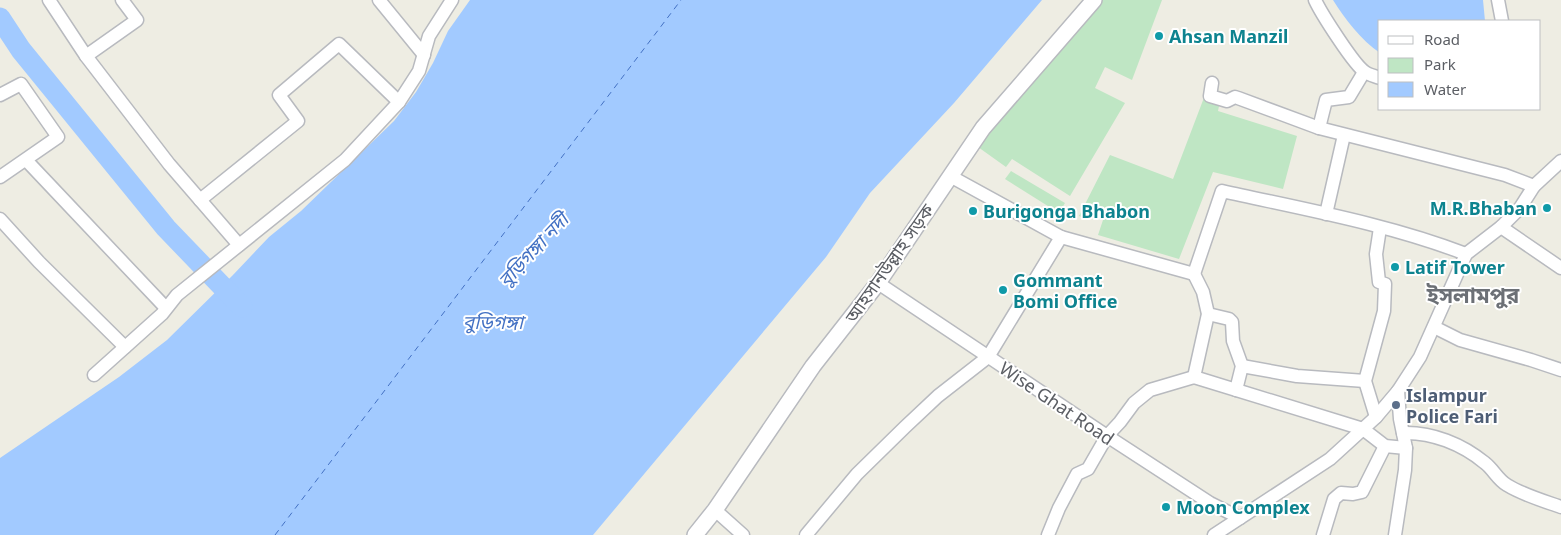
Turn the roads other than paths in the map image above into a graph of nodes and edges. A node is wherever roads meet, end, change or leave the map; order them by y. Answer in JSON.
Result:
{"nodes":[{"id":1,"x":48,"y":0,"type":"edge"},
{"id":2,"x":122,"y":0,"type":"edge"},
{"id":3,"x":452,"y":0,"type":"edge"},
{"id":4,"x":1094,"y":0,"type":"edge"},
{"id":5,"x":1315,"y":0,"type":"edge"},
{"id":6,"x":1498,"y":0,"type":"edge"},
{"id":7,"x":385,"y":2,"type":"edge"},
{"id":8,"x":1502,"y":20,"type":"edge"},
{"id":9,"x":424,"y":55,"type":"junction"},
{"id":10,"x":86,"y":56,"type":"junction"},
{"id":11,"x":1364,"y":72,"type":"junction"},
{"id":12,"x":1378,"y":77,"type":"edge"},
{"id":13,"x":1212,"y":83,"type":"dead end"},
{"id":14,"x":0,"y":95,"type":"edge"},
{"id":15,"x":400,"y":102,"type":"junction"},
{"id":16,"x":1319,"y":128,"type":"junction"},
{"id":17,"x":1344,"y":135,"type":"junction"},
{"id":18,"x":26,"y":160,"type":"junction"},
{"id":19,"x":1561,"y":161,"type":"edge"},
{"id":20,"x":950,"y":176,"type":"junction"},
{"id":21,"x":0,"y":177,"type":"edge"},
{"id":22,"x":1534,"y":186,"type":"junction"},
{"id":23,"x":200,"y":200,"type":"junction"},
{"id":24,"x":1326,"y":214,"type":"junction"},
{"id":25,"x":0,"y":219,"type":"edge"},
{"id":26,"x":1501,"y":227,"type":"junction"},
{"id":27,"x":1380,"y":228,"type":"junction"},
{"id":28,"x":1060,"y":237,"type":"junction"},
{"id":29,"x":238,"y":245,"type":"junction"},
{"id":30,"x":1466,"y":254,"type":"junction"},
{"id":31,"x":1561,"y":268,"type":"edge"},
{"id":32,"x":1194,"y":274,"type":"junction"},
{"id":33,"x":878,"y":283,"type":"junction"},
{"id":34,"x":166,"y":308,"type":"junction"},
{"id":35,"x":1208,"y":314,"type":"junction"},
{"id":36,"x":1434,"y":326,"type":"junction"},
{"id":37,"x":125,"y":347,"type":"junction"},
{"id":38,"x":988,"y":358,"type":"junction"},
{"id":39,"x":1242,"y":366,"type":"junction"},
{"id":40,"x":1561,"y":370,"type":"edge"},
{"id":41,"x":94,"y":375,"type":"dead end"},
{"id":42,"x":1194,"y":377,"type":"junction"},
{"id":43,"x":1365,"y":381,"type":"junction"},
{"id":44,"x":1236,"y":390,"type":"junction"},
{"id":45,"x":1398,"y":391,"type":"junction"},
{"id":46,"x":1376,"y":417,"type":"junction"},
{"id":47,"x":1364,"y":429,"type":"junction"},
{"id":48,"x":1403,"y":432,"type":"junction"},
{"id":49,"x":1107,"y":436,"type":"junction"},
{"id":50,"x":1385,"y":446,"type":"junction"},
{"id":51,"x":1406,"y":448,"type":"junction"},
{"id":52,"x":1561,"y":507,"type":"edge"},
{"id":53,"x":714,"y":510,"type":"junction"},
{"id":54,"x":1240,"y":518,"type":"junction"},
{"id":55,"x":695,"y":535,"type":"edge"},
{"id":56,"x":743,"y":535,"type":"edge"},
{"id":57,"x":806,"y":535,"type":"edge"},
{"id":58,"x":1048,"y":535,"type":"edge"},
{"id":59,"x":1214,"y":535,"type":"edge"},
{"id":60,"x":1323,"y":535,"type":"edge"},
{"id":61,"x":1396,"y":535,"type":"edge"}],
"edges":[{"from":1,"to":10,"type":"street"},
{"from":2,"to":10,"type":"street"},
{"from":3,"to":9,"type":"street"},
{"from":4,"to":20,"type":"street","name":"আহসানউল্লাহ সড়ক"},
{"from":5,"to":11,"type":"street"},
{"from":6,"to":8,"type":"street"},
{"from":7,"to":9,"type":"street"},
{"from":9,"to":15,"type":"street"},
{"from":10,"to":23,"type":"street"},
{"from":11,"to":12,"type":"street"},
{"from":11,"to":16,"type":"street"},
{"from":13,"to":16,"type":"street"},
{"from":14,"to":18,"type":"street"},
{"from":15,"to":23,"type":"street"},
{"from":15,"to":29,"type":"street"},
{"from":16,"to":17,"type":"street"},
{"from":17,"to":22,"type":"street"},
{"from":17,"to":24,"type":"street"},
{"from":18,"to":21,"type":"street"},
{"from":18,"to":34,"type":"street"},
{"from":19,"to":22,"type":"street"},
{"from":20,"to":28,"type":"street"},
{"from":20,"to":33,"type":"street","name":"আহসানউল্লাহ সড়ক"},
{"from":22,"to":26,"type":"street"},
{"from":23,"to":29,"type":"street"},
{"from":24,"to":27,"type":"street"},
{"from":24,"to":32,"type":"street"},
{"from":25,"to":37,"type":"street"},
{"from":26,"to":30,"type":"street"},
{"from":26,"to":31,"type":"street"},
{"from":27,"to":30,"type":"street"},
{"from":27,"to":43,"type":"street"},
{"from":28,"to":32,"type":"street"},
{"from":28,"to":38,"type":"street"},
{"from":29,"to":34,"type":"street"},
{"from":30,"to":36,"type":"street"},
{"from":32,"to":35,"type":"street"},
{"from":33,"to":38,"type":"street","name":"Wise Ghat Road"},
{"from":33,"to":53,"type":"street","name":"আহসানউল্লাহ সড়ক"},
{"from":34,"to":37,"type":"street"},
{"from":35,"to":39,"type":"street"},
{"from":35,"to":42,"type":"street"},
{"from":36,"to":40,"type":"street"},
{"from":36,"to":45,"type":"street"},
{"from":37,"to":41,"type":"street"},
{"from":38,"to":49,"type":"street","name":"Wise Ghat Road"},
{"from":38,"to":57,"type":"street"},
{"from":39,"to":43,"type":"street"},
{"from":39,"to":44,"type":"street"},
{"from":42,"to":44,"type":"street"},
{"from":42,"to":49,"type":"street"},
{"from":43,"to":46,"type":"street"},
{"from":44,"to":47,"type":"street"},
{"from":45,"to":46,"type":"street"},
{"from":45,"to":48,"type":"street"},
{"from":46,"to":47,"type":"street"},
{"from":47,"to":50,"type":"street"},
{"from":47,"to":54,"type":"street"},
{"from":48,"to":51,"type":"street"},
{"from":48,"to":52,"type":"street"},
{"from":49,"to":54,"type":"street","name":"Wise Ghat Road"},
{"from":49,"to":58,"type":"street"},
{"from":50,"to":51,"type":"street"},
{"from":50,"to":60,"type":"street"},
{"from":51,"to":61,"type":"street"},
{"from":53,"to":55,"type":"street","name":"আহসানউল্লাহ সড়ক"},
{"from":53,"to":56,"type":"street"},
{"from":54,"to":59,"type":"street"}]}
